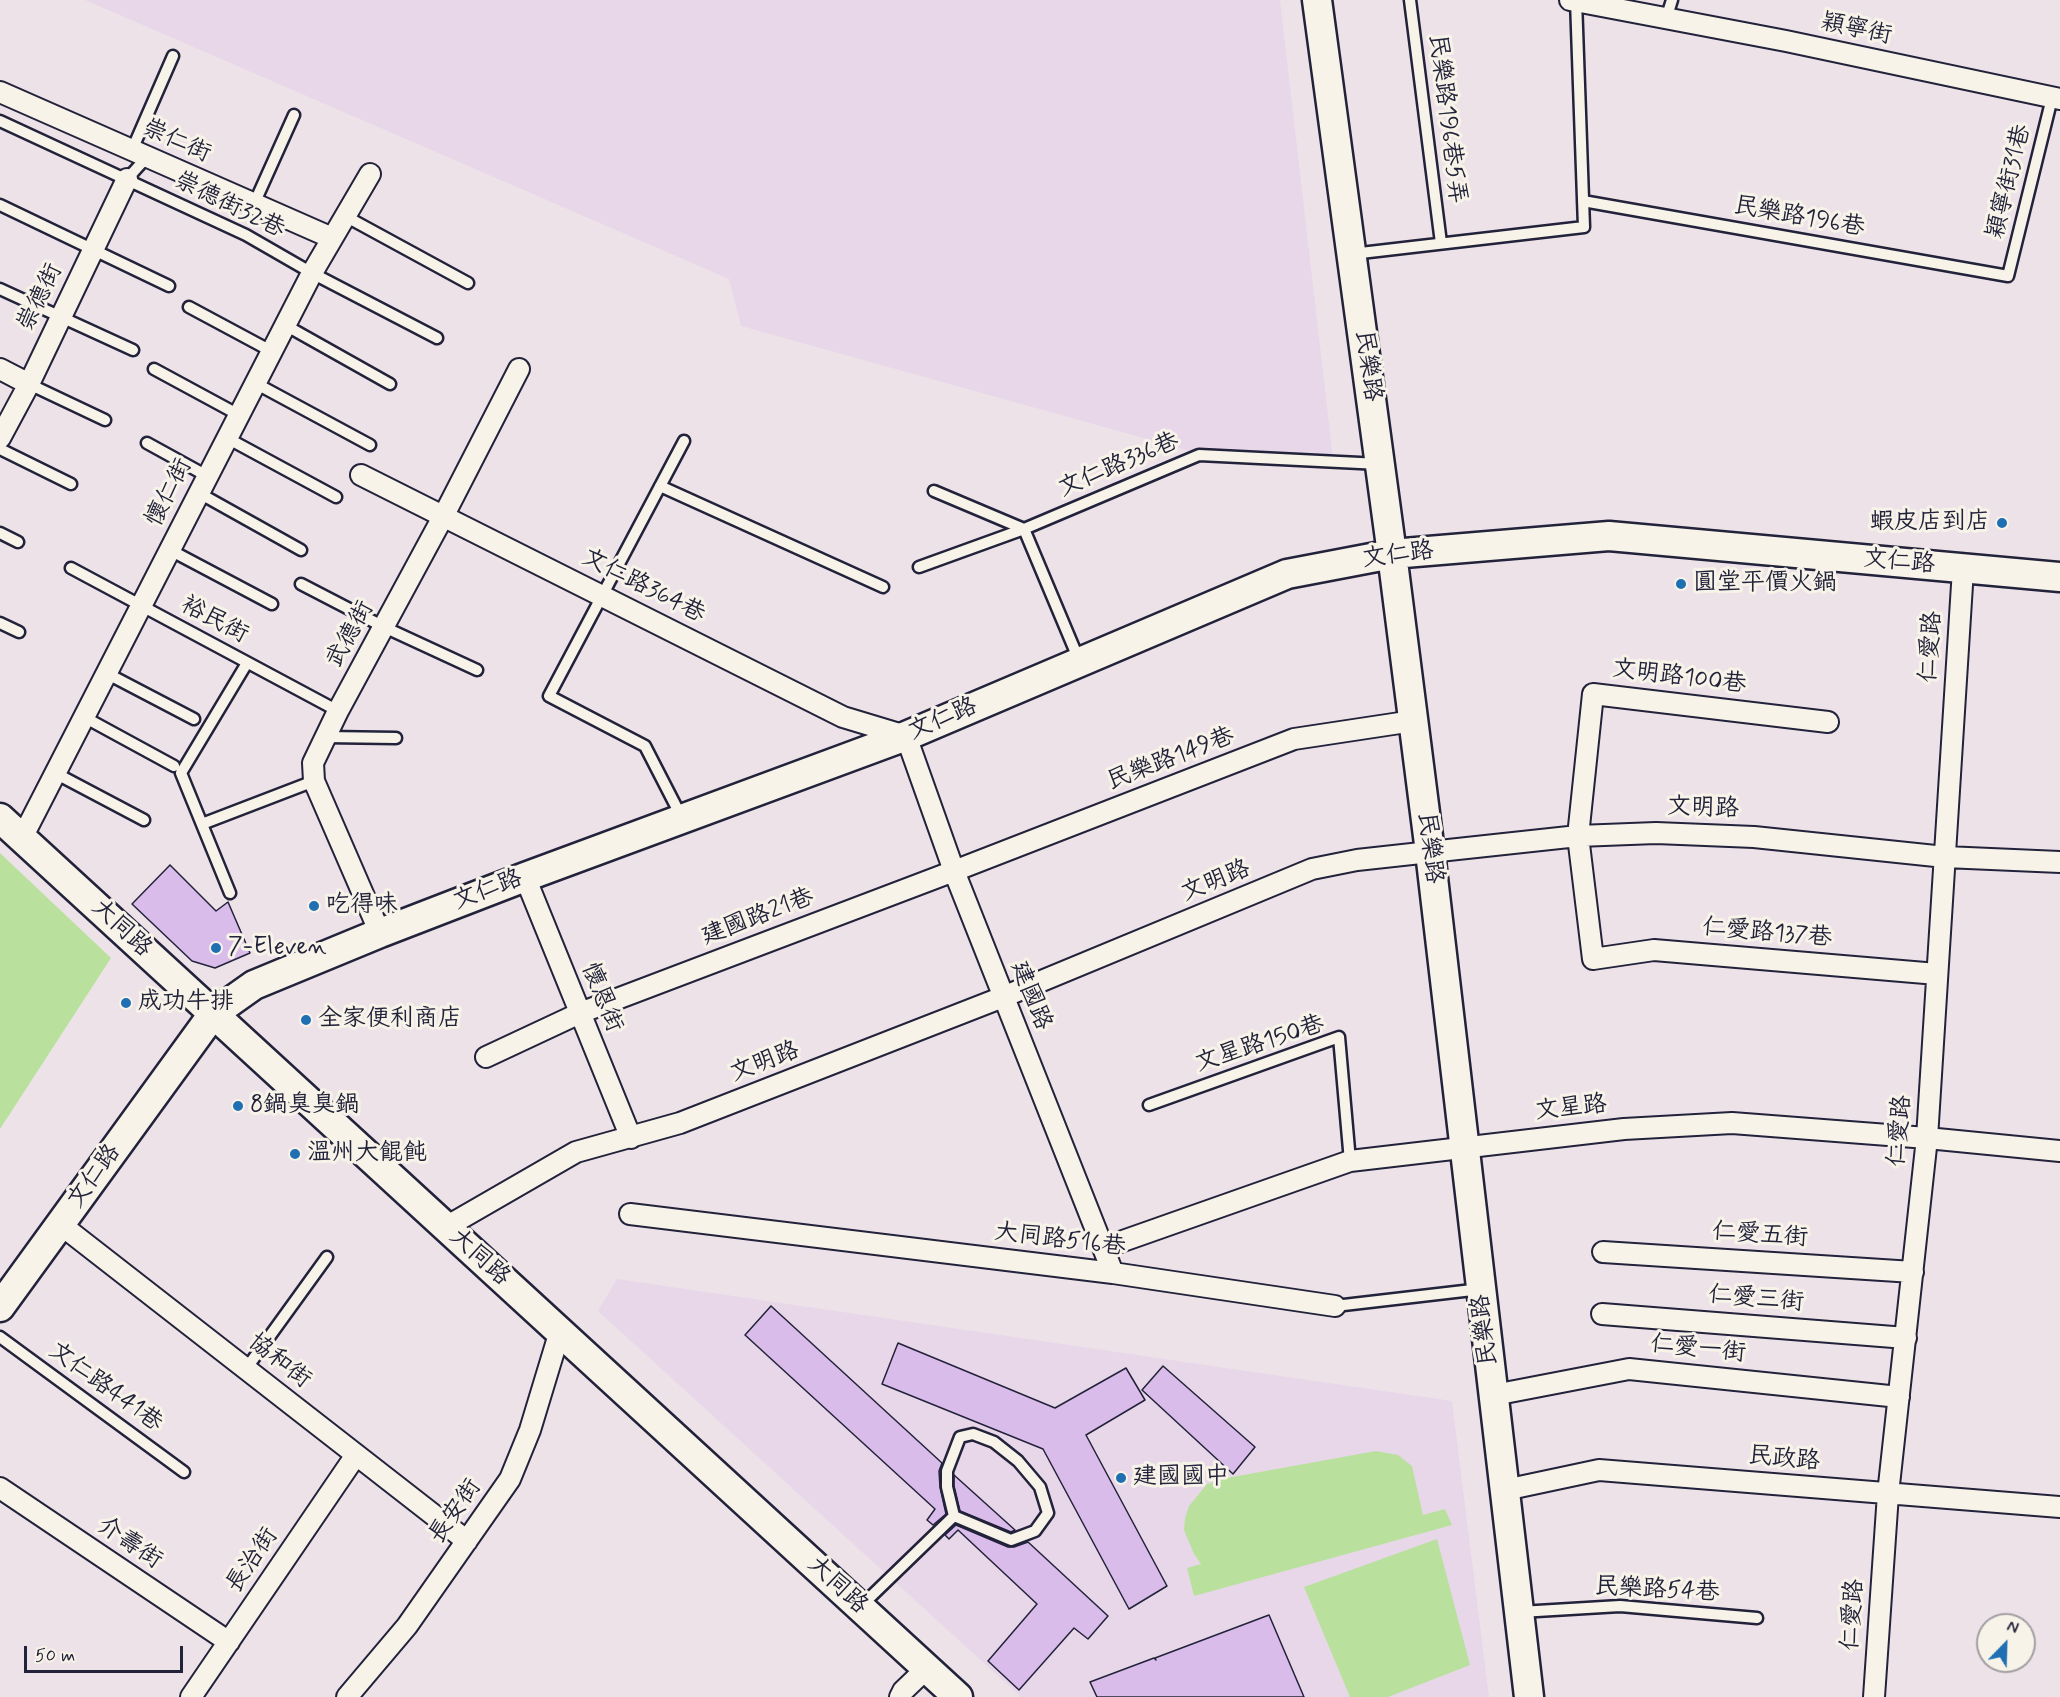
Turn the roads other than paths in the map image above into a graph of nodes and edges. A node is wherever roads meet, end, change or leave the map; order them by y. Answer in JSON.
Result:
{"nodes":[{"id":1,"x":1317,"y":0,"type":"edge"},
{"id":2,"x":1410,"y":0,"type":"edge"},
{"id":3,"x":1574,"y":0,"type":"edge"},
{"id":4,"x":1669,"y":9,"type":"edge"},
{"id":5,"x":173,"y":56,"type":"dead end"},
{"id":6,"x":0,"y":92,"type":"edge"},
{"id":7,"x":2056,"y":98,"type":"edge"},
{"id":8,"x":294,"y":115,"type":"dead end"},
{"id":9,"x":0,"y":121,"type":"edge"},
{"id":10,"x":139,"y":153,"type":"junction"},
{"id":11,"x":370,"y":174,"type":"dead end"},
{"id":12,"x":127,"y":179,"type":"junction"},
{"id":13,"x":1583,"y":201,"type":"junction"},
{"id":14,"x":254,"y":204,"type":"junction"},
{"id":15,"x":0,"y":205,"type":"edge"},
{"id":16,"x":345,"y":216,"type":"junction"},
{"id":17,"x":332,"y":238,"type":"junction"},
{"id":18,"x":1441,"y":243,"type":"junction"},
{"id":19,"x":93,"y":250,"type":"junction"},
{"id":20,"x":1352,"y":254,"type":"junction"},
{"id":21,"x":312,"y":273,"type":"junction"},
{"id":22,"x":2008,"y":276,"type":"joint"},
{"id":23,"x":468,"y":283,"type":"dead end"},
{"id":24,"x":169,"y":286,"type":"dead end"},
{"id":25,"x":0,"y":289,"type":"edge"},
{"id":26,"x":189,"y":307,"type":"dead end"},
{"id":27,"x":61,"y":317,"type":"junction"},
{"id":28,"x":285,"y":325,"type":"junction"},
{"id":29,"x":437,"y":338,"type":"dead end"},
{"id":30,"x":133,"y":350,"type":"dead end"},
{"id":31,"x":271,"y":351,"type":"junction"},
{"id":32,"x":0,"y":369,"type":"edge"},
{"id":33,"x":154,"y":369,"type":"dead end"},
{"id":34,"x":519,"y":369,"type":"dead end"},
{"id":35,"x":255,"y":383,"type":"junction"},
{"id":36,"x":28,"y":384,"type":"junction"},
{"id":37,"x":390,"y":384,"type":"dead end"},
{"id":38,"x":239,"y":415,"type":"junction"},
{"id":39,"x":105,"y":420,"type":"dead end"},
{"id":40,"x":0,"y":438,"type":"edge"},
{"id":41,"x":227,"y":438,"type":"junction"},
{"id":42,"x":684,"y":441,"type":"dead end"},
{"id":43,"x":147,"y":443,"type":"dead end"},
{"id":44,"x":370,"y":445,"type":"dead end"},
{"id":45,"x":0,"y":449,"type":"edge"},
{"id":46,"x":1380,"y":464,"type":"junction"},
{"id":47,"x":361,"y":475,"type":"dead end"},
{"id":48,"x":71,"y":484,"type":"dead end"},
{"id":49,"x":203,"y":484,"type":"junction"},
{"id":50,"x":660,"y":486,"type":"junction"},
{"id":51,"x":934,"y":492,"type":"dead end"},
{"id":52,"x":336,"y":496,"type":"dead end"},
{"id":53,"x":444,"y":515,"type":"junction"},
{"id":54,"x":1024,"y":529,"type":"junction"},
{"id":55,"x":0,"y":533,"type":"edge"},
{"id":56,"x":18,"y":542,"type":"dead end"},
{"id":57,"x":170,"y":550,"type":"junction"},
{"id":58,"x":301,"y":550,"type":"dead end"},
{"id":59,"x":1392,"y":554,"type":"junction"},
{"id":60,"x":919,"y":567,"type":"dead end"},
{"id":61,"x":71,"y":568,"type":"dead end"},
{"id":62,"x":1963,"y":569,"type":"junction"},
{"id":63,"x":2060,"y":577,"type":"edge"},
{"id":64,"x":302,"y":584,"type":"dead end"},
{"id":65,"x":883,"y":587,"type":"dead end"},
{"id":66,"x":603,"y":595,"type":"junction"},
{"id":67,"x":272,"y":604,"type":"dead end"},
{"id":68,"x":141,"y":606,"type":"junction"},
{"id":69,"x":0,"y":623,"type":"edge"},
{"id":70,"x":384,"y":627,"type":"junction"},
{"id":71,"x":19,"y":633,"type":"dead end"},
{"id":72,"x":1080,"y":662,"type":"junction"},
{"id":73,"x":247,"y":663,"type":"junction"},
{"id":74,"x":477,"y":670,"type":"dead end"},
{"id":75,"x":106,"y":674,"type":"junction"},
{"id":76,"x":338,"y":711,"type":"junction"},
{"id":77,"x":84,"y":717,"type":"junction"},
{"id":78,"x":194,"y":720,"type":"dead end"},
{"id":79,"x":1413,"y":721,"type":"junction"},
{"id":80,"x":1828,"y":722,"type":"dead end"},
{"id":81,"x":906,"y":736,"type":"junction"},
{"id":82,"x":326,"y":737,"type":"junction"},
{"id":83,"x":396,"y":738,"type":"dead end"},
{"id":84,"x":174,"y":766,"type":"dead end"},
{"id":85,"x":55,"y":773,"type":"junction"},
{"id":86,"x":314,"y":782,"type":"junction"},
{"id":87,"x":0,"y":818,"type":"edge"},
{"id":88,"x":682,"y":818,"type":"junction"},
{"id":89,"x":144,"y":820,"type":"dead end"},
{"id":90,"x":202,"y":825,"type":"junction"},
{"id":91,"x":1578,"y":836,"type":"junction"},
{"id":92,"x":22,"y":838,"type":"junction"},
{"id":93,"x":1430,"y":852,"type":"junction"},
{"id":94,"x":1945,"y":856,"type":"junction"},
{"id":95,"x":2060,"y":862,"type":"edge"},
{"id":96,"x":954,"y":872,"type":"junction"},
{"id":97,"x":525,"y":877,"type":"junction"},
{"id":98,"x":230,"y":893,"type":"dead end"},
{"id":99,"x":380,"y":933,"type":"junction"},
{"id":100,"x":1937,"y":974,"type":"junction"},
{"id":101,"x":1003,"y":997,"type":"junction"},
{"id":102,"x":580,"y":1013,"type":"junction"},
{"id":103,"x":213,"y":1014,"type":"junction"},
{"id":104,"x":486,"y":1057,"type":"dead end"},
{"id":105,"x":1149,"y":1105,"type":"dead end"},
{"id":106,"x":630,"y":1138,"type":"junction"},
{"id":107,"x":1927,"y":1138,"type":"junction"},
{"id":108,"x":1465,"y":1146,"type":"junction"},
{"id":109,"x":2060,"y":1151,"type":"edge"},
{"id":110,"x":1350,"y":1161,"type":"junction"},
{"id":111,"x":630,"y":1215,"type":"dead end"},
{"id":112,"x":60,"y":1224,"type":"junction"},
{"id":113,"x":446,"y":1227,"type":"junction"},
{"id":114,"x":1103,"y":1248,"type":"junction"},
{"id":115,"x":1603,"y":1252,"type":"dead end"},
{"id":116,"x":327,"y":1257,"type":"dead end"},
{"id":117,"x":1913,"y":1272,"type":"junction"},
{"id":118,"x":1113,"y":1273,"type":"junction"},
{"id":119,"x":1481,"y":1288,"type":"junction"},
{"id":120,"x":1335,"y":1306,"type":"joint"},
{"id":121,"x":0,"y":1308,"type":"edge"},
{"id":122,"x":1602,"y":1314,"type":"dead end"},
{"id":123,"x":560,"y":1331,"type":"junction"},
{"id":124,"x":0,"y":1337,"type":"edge"},
{"id":125,"x":1906,"y":1338,"type":"junction"},
{"id":126,"x":246,"y":1369,"type":"junction"},
{"id":127,"x":1494,"y":1395,"type":"junction"},
{"id":128,"x":1899,"y":1397,"type":"junction"},
{"id":129,"x":356,"y":1455,"type":"junction"},
{"id":130,"x":184,"y":1472,"type":"dead end"},
{"id":131,"x":0,"y":1488,"type":"edge"},
{"id":132,"x":1505,"y":1490,"type":"junction"},
{"id":133,"x":1888,"y":1494,"type":"junction"},
{"id":134,"x":2060,"y":1507,"type":"edge"},
{"id":135,"x":954,"y":1516,"type":"junction"},
{"id":136,"x":466,"y":1541,"type":"junction"},
{"id":137,"x":860,"y":1607,"type":"junction"},
{"id":138,"x":1519,"y":1612,"type":"junction"},
{"id":139,"x":1757,"y":1617,"type":"dead end"},
{"id":140,"x":229,"y":1642,"type":"junction"},
{"id":141,"x":927,"y":1668,"type":"junction"},
{"id":142,"x":191,"y":1697,"type":"edge"},
{"id":143,"x":347,"y":1697,"type":"edge"},
{"id":144,"x":900,"y":1697,"type":"edge"},
{"id":145,"x":958,"y":1697,"type":"edge"},
{"id":146,"x":1530,"y":1697,"type":"edge"},
{"id":147,"x":1874,"y":1697,"type":"edge"}],
"edges":[{"from":1,"to":20,"type":"main road","name":"民樂路"},
{"from":2,"to":18,"type":"lane","name":"民樂路196巷5弄"},
{"from":3,"to":4,"type":"street","name":"穎寧街"},
{"from":3,"to":13,"type":"lane"},
{"from":4,"to":7,"type":"street","name":"穎寧街"},
{"from":5,"to":10,"type":"lane"},
{"from":6,"to":10,"type":"street","name":"崇仁街"},
{"from":7,"to":22,"type":"lane","name":"穎寧街31巷"},
{"from":8,"to":14,"type":"lane"},
{"from":9,"to":12,"type":"lane","name":"崇德街32巷"},
{"from":10,"to":12,"type":"lane"},
{"from":10,"to":14,"type":"street","name":"崇仁街"},
{"from":11,"to":16,"type":"street","name":"懷仁街"},
{"from":12,"to":19,"type":"street","name":"崇德街"},
{"from":12,"to":21,"type":"lane","name":"崇德街32巷"},
{"from":13,"to":18,"type":"lane"},
{"from":13,"to":22,"type":"lane","name":"民樂路196巷"},
{"from":14,"to":17,"type":"street","name":"崇仁街"},
{"from":15,"to":19,"type":"lane"},
{"from":16,"to":17,"type":"street","name":"懷仁街"},
{"from":16,"to":23,"type":"lane"},
{"from":17,"to":21,"type":"street","name":"懷仁街"},
{"from":18,"to":20,"type":"lane"},
{"from":19,"to":24,"type":"lane"},
{"from":19,"to":27,"type":"street","name":"崇德街"},
{"from":20,"to":46,"type":"main road","name":"民樂路"},
{"from":21,"to":28,"type":"street","name":"懷仁街"},
{"from":21,"to":29,"type":"lane","name":"崇德街32巷"},
{"from":25,"to":27,"type":"lane"},
{"from":26,"to":31,"type":"lane"},
{"from":27,"to":30,"type":"lane"},
{"from":27,"to":36,"type":"street","name":"崇德街"},
{"from":28,"to":31,"type":"street","name":"懷仁街"},
{"from":28,"to":37,"type":"lane"},
{"from":31,"to":35,"type":"street","name":"懷仁街"},
{"from":32,"to":36,"type":"street"},
{"from":33,"to":38,"type":"lane"},
{"from":34,"to":53,"type":"street","name":"武德街"},
{"from":35,"to":38,"type":"street","name":"懷仁街"},
{"from":35,"to":44,"type":"lane"},
{"from":36,"to":39,"type":"lane"},
{"from":36,"to":40,"type":"street","name":"崇德街"},
{"from":38,"to":41,"type":"street","name":"懷仁街"},
{"from":41,"to":49,"type":"street","name":"懷仁街"},
{"from":41,"to":52,"type":"lane"},
{"from":42,"to":50,"type":"lane"},
{"from":43,"to":49,"type":"lane"},
{"from":45,"to":48,"type":"lane"},
{"from":46,"to":54,"type":"lane","name":"文仁路336巷"},
{"from":46,"to":59,"type":"main road","name":"民樂路"},
{"from":47,"to":53,"type":"street","name":"文仁路364巷"},
{"from":49,"to":57,"type":"street","name":"懷仁街"},
{"from":49,"to":58,"type":"lane"},
{"from":50,"to":65,"type":"lane"},
{"from":50,"to":66,"type":"lane"},
{"from":51,"to":54,"type":"lane"},
{"from":53,"to":66,"type":"street","name":"文仁路364巷"},
{"from":53,"to":70,"type":"street","name":"武德街"},
{"from":54,"to":60,"type":"lane","name":"文仁路336巷"},
{"from":54,"to":72,"type":"lane"},
{"from":55,"to":56,"type":"lane"},
{"from":57,"to":67,"type":"lane"},
{"from":57,"to":68,"type":"street","name":"懷仁街"},
{"from":59,"to":62,"type":"main road","name":"文仁路"},
{"from":59,"to":72,"type":"main road","name":"文仁路"},
{"from":59,"to":79,"type":"main road","name":"民樂路"},
{"from":61,"to":68,"type":"lane","name":"裕民街"},
{"from":62,"to":63,"type":"main road","name":"文仁路"},
{"from":62,"to":94,"type":"street","name":"仁愛路"},
{"from":64,"to":70,"type":"lane"},
{"from":66,"to":81,"type":"street","name":"文仁路364巷"},
{"from":66,"to":88,"type":"lane"},
{"from":68,"to":73,"type":"lane","name":"裕民街"},
{"from":68,"to":75,"type":"street","name":"懷仁街"},
{"from":69,"to":71,"type":"lane"},
{"from":70,"to":74,"type":"lane"},
{"from":70,"to":76,"type":"street","name":"武德街"},
{"from":72,"to":81,"type":"main road","name":"文仁路"},
{"from":73,"to":76,"type":"lane","name":"裕民街"},
{"from":73,"to":90,"type":"lane"},
{"from":75,"to":77,"type":"street","name":"懷仁街"},
{"from":75,"to":78,"type":"lane"},
{"from":76,"to":82,"type":"street","name":"武德街"},
{"from":77,"to":84,"type":"lane"},
{"from":77,"to":85,"type":"street","name":"懷仁街"},
{"from":79,"to":93,"type":"main road","name":"民樂路"},
{"from":79,"to":96,"type":"street","name":"民樂路149巷"},
{"from":80,"to":91,"type":"street","name":"文明路100巷"},
{"from":81,"to":88,"type":"main road","name":"文仁路"},
{"from":81,"to":96,"type":"street","name":"建國路"},
{"from":82,"to":83,"type":"lane"},
{"from":82,"to":86,"type":"street","name":"武德街"},
{"from":85,"to":89,"type":"lane"},
{"from":85,"to":92,"type":"street","name":"懷仁街"},
{"from":86,"to":90,"type":"lane"},
{"from":86,"to":99,"type":"street"},
{"from":87,"to":92,"type":"main road","name":"大同路"},
{"from":88,"to":97,"type":"main road","name":"文仁路"},
{"from":90,"to":98,"type":"lane"},
{"from":91,"to":93,"type":"street","name":"文明路"},
{"from":91,"to":94,"type":"street","name":"文明路"},
{"from":91,"to":100,"type":"street","name":"仁愛路137巷"},
{"from":92,"to":103,"type":"main road","name":"大同路"},
{"from":93,"to":101,"type":"street","name":"文明路"},
{"from":93,"to":108,"type":"main road","name":"民樂路"},
{"from":94,"to":95,"type":"street","name":"文明路"},
{"from":94,"to":100,"type":"street","name":"仁愛路"},
{"from":96,"to":101,"type":"street","name":"建國路"},
{"from":96,"to":102,"type":"street","name":"建國路21巷"},
{"from":97,"to":99,"type":"main road","name":"文仁路"},
{"from":97,"to":102,"type":"street","name":"懷恩街"},
{"from":99,"to":103,"type":"main road","name":"文仁路"},
{"from":100,"to":107,"type":"street","name":"仁愛路"},
{"from":101,"to":106,"type":"street","name":"文明路"},
{"from":101,"to":114,"type":"street","name":"建國路"},
{"from":102,"to":104,"type":"street","name":"建國路21巷"},
{"from":102,"to":106,"type":"street","name":"懷恩街"},
{"from":103,"to":112,"type":"main road","name":"文仁路"},
{"from":103,"to":113,"type":"main road","name":"大同路"},
{"from":105,"to":110,"type":"lane","name":"文星路150巷"},
{"from":106,"to":113,"type":"street","name":"文明路"},
{"from":107,"to":108,"type":"street","name":"文星路"},
{"from":107,"to":109,"type":"street","name":"文星路"},
{"from":107,"to":117,"type":"street","name":"仁愛路"},
{"from":108,"to":110,"type":"street","name":"文星路"},
{"from":108,"to":119,"type":"main road","name":"民樂路"},
{"from":110,"to":114,"type":"street","name":"文星路"},
{"from":111,"to":118,"type":"street","name":"大同路516巷"},
{"from":112,"to":121,"type":"main road","name":"文仁路"},
{"from":112,"to":126,"type":"street","name":"協和街"},
{"from":113,"to":123,"type":"main road","name":"大同路"},
{"from":114,"to":118,"type":"street","name":"建國路"},
{"from":115,"to":117,"type":"street","name":"仁愛五街"},
{"from":116,"to":126,"type":"lane"},
{"from":117,"to":125,"type":"street","name":"仁愛路"},
{"from":118,"to":120,"type":"street","name":"大同路516巷"},
{"from":119,"to":120,"type":"lane","name":"大同路516巷"},
{"from":119,"to":127,"type":"main road","name":"民樂路"},
{"from":122,"to":125,"type":"street","name":"仁愛三街"},
{"from":123,"to":136,"type":"street","name":"長安街"},
{"from":123,"to":137,"type":"main road","name":"大同路"},
{"from":124,"to":130,"type":"lane","name":"文仁路441巷"},
{"from":125,"to":128,"type":"street","name":"仁愛路"},
{"from":126,"to":129,"type":"street","name":"協和街"},
{"from":127,"to":128,"type":"street","name":"仁愛一街"},
{"from":127,"to":132,"type":"main road","name":"民樂路"},
{"from":128,"to":133,"type":"street","name":"仁愛路"},
{"from":129,"to":136,"type":"street","name":"協和街"},
{"from":129,"to":140,"type":"street","name":"長治街"},
{"from":131,"to":140,"type":"street","name":"介壽街"},
{"from":132,"to":133,"type":"street","name":"民政路"},
{"from":132,"to":138,"type":"main road","name":"民樂路"},
{"from":133,"to":134,"type":"street","name":"民政路"},
{"from":133,"to":147,"type":"street","name":"仁愛路"},
{"from":135,"to":135,"type":"lane"},
{"from":135,"to":137,"type":"lane"},
{"from":136,"to":143,"type":"street","name":"長安街"},
{"from":137,"to":141,"type":"main road","name":"大同路"},
{"from":138,"to":139,"type":"lane","name":"民樂路54巷"},
{"from":138,"to":146,"type":"main road","name":"民樂路"},
{"from":140,"to":142,"type":"street","name":"長治街"},
{"from":141,"to":144,"type":"street"},
{"from":141,"to":145,"type":"main road","name":"大同路"}]}
